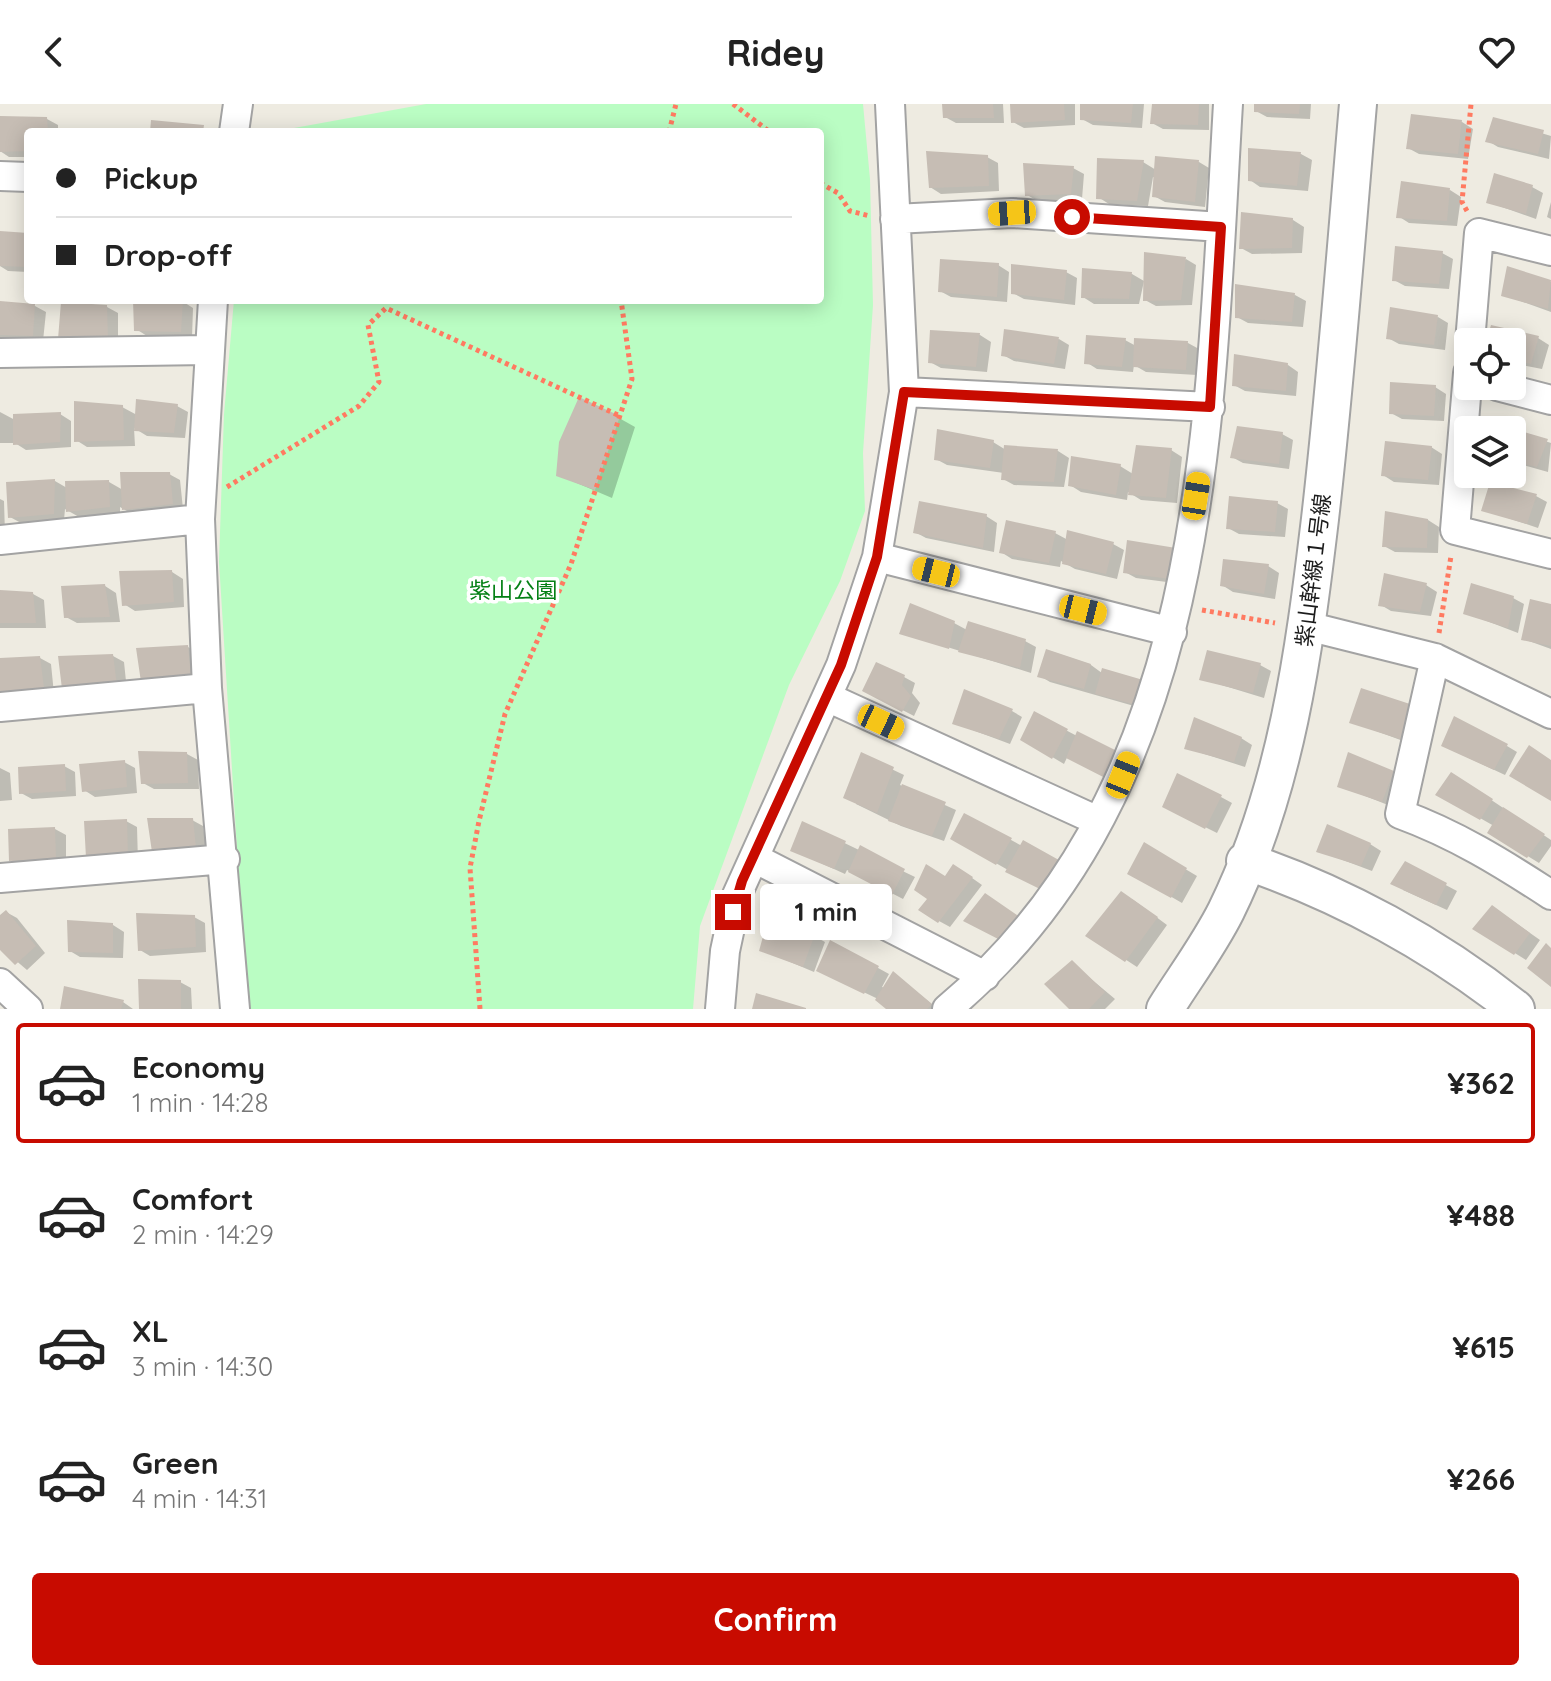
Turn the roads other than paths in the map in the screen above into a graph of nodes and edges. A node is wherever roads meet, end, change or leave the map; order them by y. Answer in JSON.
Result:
{"nodes":[{"id":1,"x":238,"y":104,"type":"edge"},
{"id":2,"x":890,"y":104,"type":"edge"},
{"id":3,"x":1228,"y":104,"type":"edge"},
{"id":4,"x":1358,"y":104,"type":"edge"},
{"id":5,"x":235,"y":128,"type":"edge"},
{"id":6,"x":0,"y":176,"type":"edge"},
{"id":7,"x":24,"y":177,"type":"edge"},
{"id":8,"x":884,"y":218,"type":"junction"},
{"id":9,"x":1221,"y":227,"type":"junction"},
{"id":10,"x":1551,"y":251,"type":"edge"},
{"id":11,"x":213,"y":304,"type":"edge"},
{"id":12,"x":1471,"y":328,"type":"edge"},
{"id":13,"x":208,"y":350,"type":"junction"},
{"id":14,"x":0,"y":353,"type":"edge"},
{"id":15,"x":904,"y":392,"type":"junction"},
{"id":16,"x":1526,"y":394,"type":"edge"},
{"id":17,"x":1466,"y":400,"type":"edge"},
{"id":18,"x":1551,"y":400,"type":"edge"},
{"id":19,"x":1210,"y":407,"type":"junction"},
{"id":20,"x":200,"y":519,"type":"junction"},
{"id":21,"x":0,"y":540,"type":"edge"},
{"id":22,"x":1551,"y":554,"type":"edge"},
{"id":23,"x":877,"y":557,"type":"junction"},
{"id":24,"x":1175,"y":619,"type":"junction"},
{"id":25,"x":1296,"y":625,"type":"junction"},
{"id":26,"x":1435,"y":658,"type":"junction"},
{"id":27,"x":207,"y":688,"type":"junction"},
{"id":28,"x":827,"y":697,"type":"junction"},
{"id":29,"x":0,"y":707,"type":"edge"},
{"id":30,"x":1551,"y":714,"type":"edge"},
{"id":31,"x":1098,"y":821,"type":"junction"},
{"id":32,"x":754,"y":858,"type":"junction"},
{"id":33,"x":225,"y":859,"type":"junction"},
{"id":34,"x":1245,"y":861,"type":"junction"},
{"id":35,"x":0,"y":878,"type":"edge"},
{"id":36,"x":1551,"y":895,"type":"edge"},
{"id":37,"x":985,"y":976,"type":"junction"},
{"id":38,"x":0,"y":983,"type":"edge"},
{"id":39,"x":28,"y":1009,"type":"edge"},
{"id":40,"x":235,"y":1009,"type":"edge"},
{"id":41,"x":720,"y":1009,"type":"edge"},
{"id":42,"x":947,"y":1009,"type":"edge"},
{"id":43,"x":1165,"y":1009,"type":"edge"},
{"id":44,"x":1516,"y":1009,"type":"edge"}],
"edges":[{"from":1,"to":5,"type":"street"},
{"from":2,"to":8,"type":"street"},
{"from":3,"to":9,"type":"street"},
{"from":4,"to":25,"type":"street","name":"紫山幹線１号線"},
{"from":6,"to":7,"type":"street"},
{"from":8,"to":9,"type":"street"},
{"from":8,"to":15,"type":"street"},
{"from":9,"to":19,"type":"street"},
{"from":10,"to":12,"type":"street"},
{"from":11,"to":13,"type":"street"},
{"from":13,"to":14,"type":"street"},
{"from":13,"to":20,"type":"street"},
{"from":15,"to":19,"type":"street"},
{"from":15,"to":23,"type":"street"},
{"from":16,"to":18,"type":"street"},
{"from":17,"to":22,"type":"street"},
{"from":19,"to":24,"type":"street"},
{"from":20,"to":21,"type":"street"},
{"from":20,"to":27,"type":"street"},
{"from":23,"to":24,"type":"street"},
{"from":23,"to":28,"type":"street"},
{"from":24,"to":31,"type":"street"},
{"from":25,"to":26,"type":"street"},
{"from":25,"to":34,"type":"street","name":"紫山幹線１号線"},
{"from":26,"to":30,"type":"street"},
{"from":26,"to":36,"type":"street"},
{"from":27,"to":29,"type":"street"},
{"from":27,"to":33,"type":"street"},
{"from":28,"to":31,"type":"street"},
{"from":28,"to":32,"type":"street"},
{"from":31,"to":37,"type":"street"},
{"from":32,"to":37,"type":"street"},
{"from":32,"to":41,"type":"street"},
{"from":33,"to":35,"type":"street"},
{"from":33,"to":40,"type":"street"},
{"from":34,"to":43,"type":"street","name":"紫山幹線１号線"},
{"from":34,"to":44,"type":"street"},
{"from":37,"to":42,"type":"street"},
{"from":38,"to":39,"type":"street"}]}
